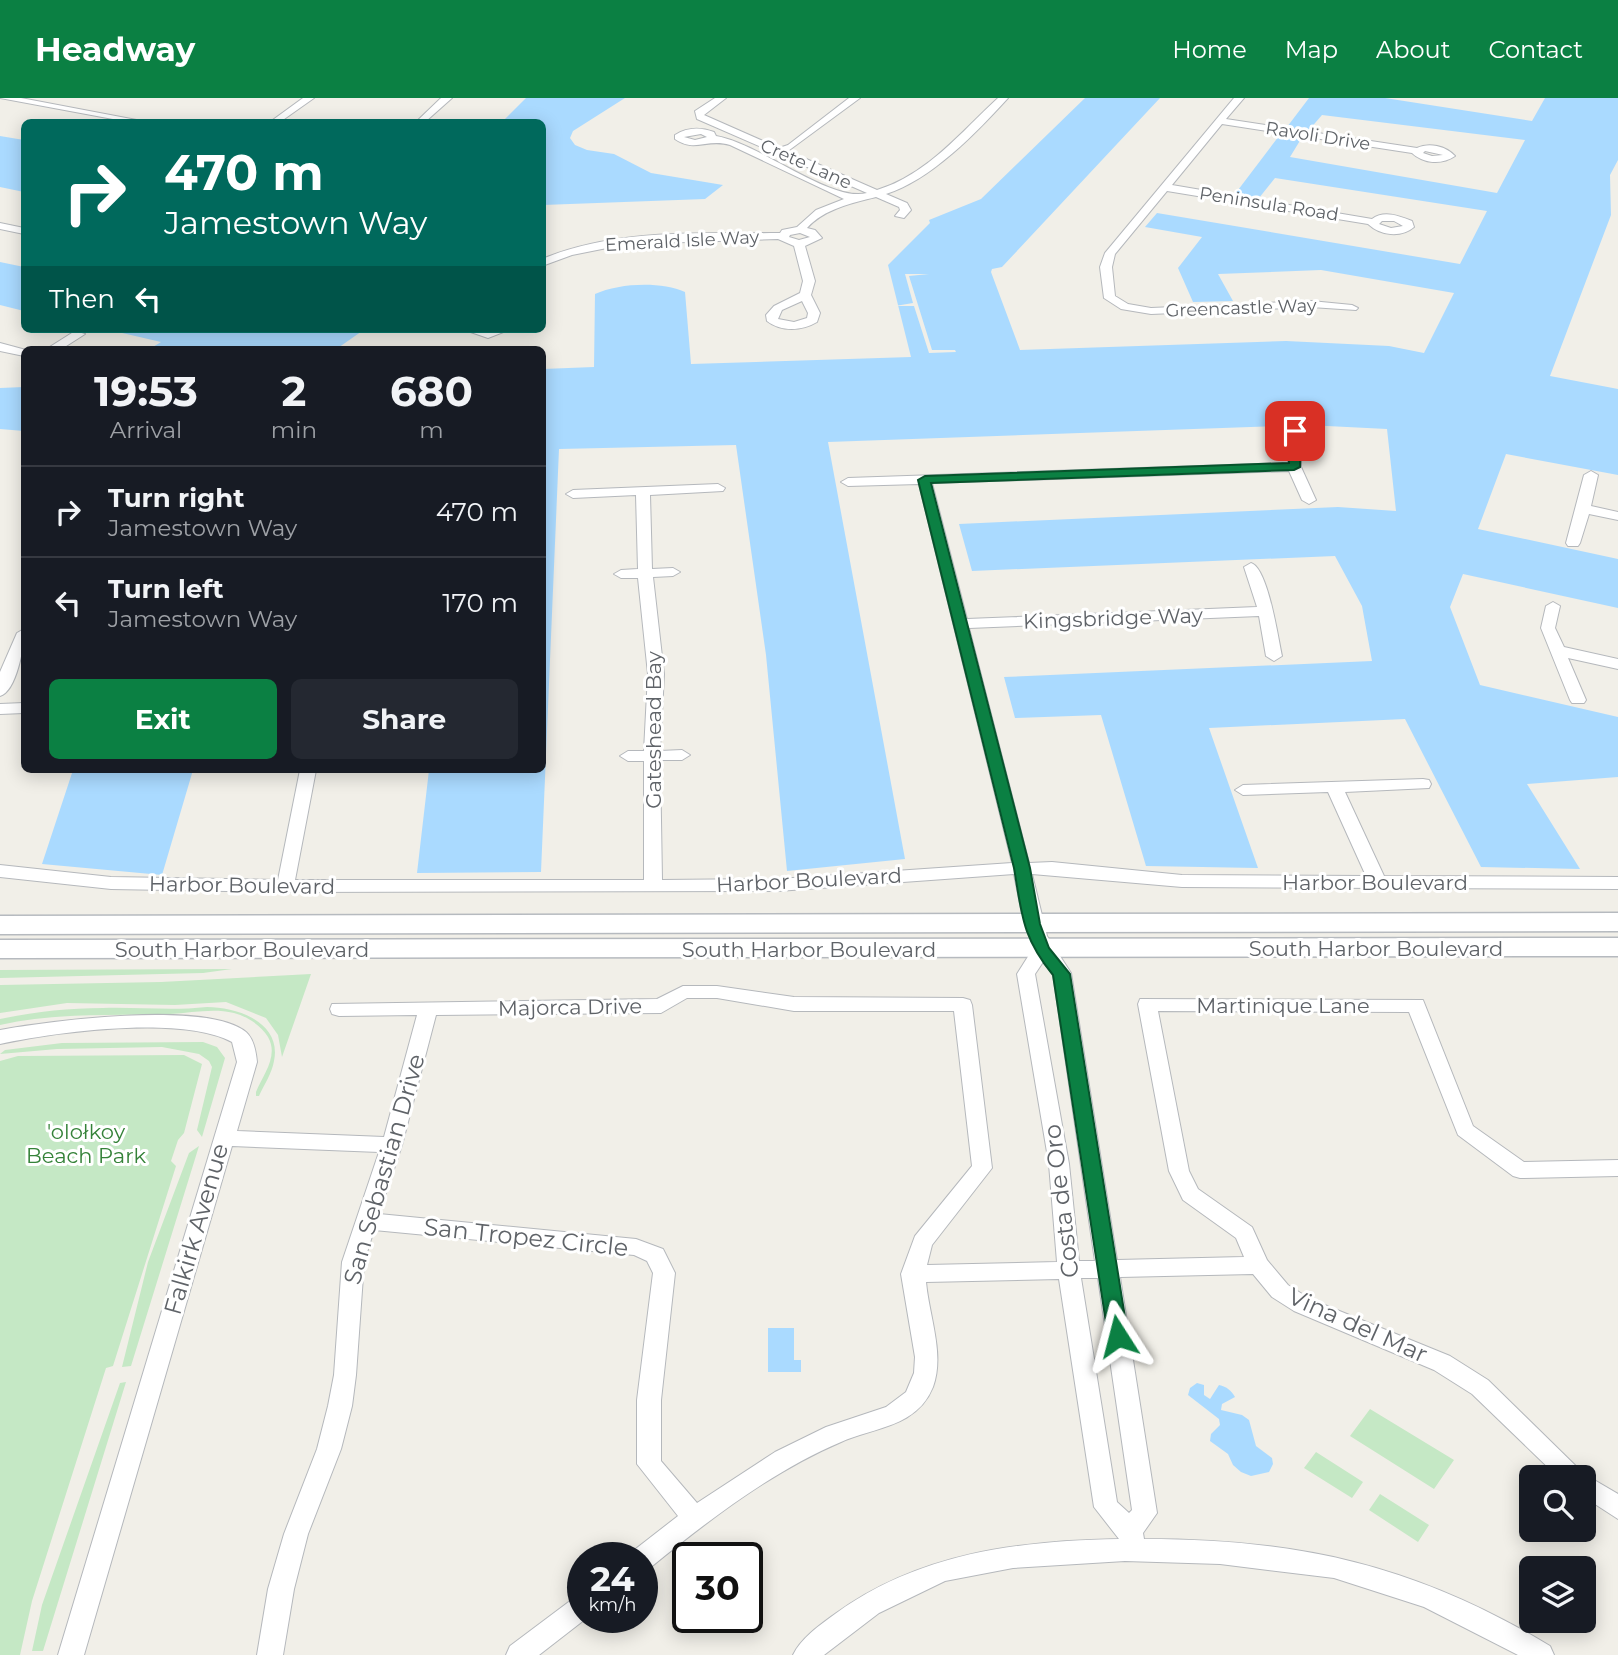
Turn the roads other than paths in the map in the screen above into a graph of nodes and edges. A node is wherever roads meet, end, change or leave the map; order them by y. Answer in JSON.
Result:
{"nodes":[{"id":1,"x":5,"y":98,"type":"edge"},
{"id":2,"x":309,"y":98,"type":"edge"},
{"id":3,"x":447,"y":98,"type":"edge"},
{"id":4,"x":721,"y":98,"type":"edge"},
{"id":5,"x":855,"y":98,"type":"edge"},
{"id":6,"x":988,"y":98,"type":"edge"},
{"id":7,"x":1003,"y":98,"type":"edge"},
{"id":8,"x":1239,"y":98,"type":"edge"},
{"id":9,"x":967,"y":117,"type":"dead end"},
{"id":10,"x":125,"y":119,"type":"edge"},
{"id":11,"x":278,"y":119,"type":"edge"},
{"id":12,"x":423,"y":119,"type":"edge"},
{"id":13,"x":1219,"y":121,"type":"junction"},
{"id":14,"x":712,"y":138,"type":"dead end"},
{"id":15,"x":780,"y":151,"type":"junction"},
{"id":16,"x":1417,"y":151,"type":"dead end"},
{"id":17,"x":915,"y":163,"type":"dead end"},
{"id":18,"x":1163,"y":187,"type":"junction"},
{"id":19,"x":866,"y":196,"type":"junction"},
{"id":20,"x":900,"y":216,"type":"dead end"},
{"id":21,"x":1374,"y":222,"type":"dead end"},
{"id":22,"x":0,"y":226,"type":"edge"},
{"id":23,"x":21,"y":230,"type":"edge"},
{"id":24,"x":800,"y":230,"type":"junction"},
{"id":25,"x":782,"y":236,"type":"junction"},
{"id":26,"x":799,"y":244,"type":"junction"},
{"id":27,"x":546,"y":262,"type":"edge"},
{"id":28,"x":805,"y":295,"type":"dead end"},
{"id":29,"x":1352,"y":308,"type":"dead end"},
{"id":30,"x":79,"y":334,"type":"dead end"},
{"id":31,"x":58,"y":346,"type":"edge"},
{"id":32,"x":0,"y":347,"type":"edge"},
{"id":33,"x":21,"y":352,"type":"edge"},
{"id":34,"x":1295,"y":431,"type":"dead end"},
{"id":35,"x":1294,"y":467,"type":"junction"},
{"id":36,"x":1591,"y":475,"type":"dead end"},
{"id":37,"x":925,"y":480,"type":"junction"},
{"id":38,"x":848,"y":482,"type":"dead end"},
{"id":39,"x":718,"y":488,"type":"dead end"},
{"id":40,"x":643,"y":491,"type":"junction"},
{"id":41,"x":573,"y":494,"type":"dead end"},
{"id":42,"x":1309,"y":500,"type":"dead end"},
{"id":43,"x":1584,"y":509,"type":"junction"},
{"id":44,"x":1618,"y":516,"type":"edge"},
{"id":45,"x":1573,"y":542,"type":"dead end"},
{"id":46,"x":1251,"y":568,"type":"dead end"},
{"id":47,"x":673,"y":572,"type":"dead end"},
{"id":48,"x":645,"y":573,"type":"junction"},
{"id":49,"x":621,"y":574,"type":"dead end"},
{"id":50,"x":1553,"y":606,"type":"dead end"},
{"id":51,"x":1266,"y":611,"type":"junction"},
{"id":52,"x":961,"y":624,"type":"junction"},
{"id":53,"x":21,"y":640,"type":"edge"},
{"id":54,"x":1559,"y":651,"type":"junction"},
{"id":55,"x":1274,"y":656,"type":"dead end"},
{"id":56,"x":1618,"y":664,"type":"edge"},
{"id":57,"x":0,"y":691,"type":"edge"},
{"id":58,"x":1578,"y":700,"type":"dead end"},
{"id":59,"x":21,"y":708,"type":"edge"},
{"id":60,"x":0,"y":709,"type":"edge"},
{"id":61,"x":681,"y":755,"type":"dead end"},
{"id":62,"x":628,"y":756,"type":"dead end"},
{"id":63,"x":652,"y":756,"type":"junction"},
{"id":64,"x":308,"y":773,"type":"edge"},
{"id":65,"x":1423,"y":784,"type":"dead end"},
{"id":66,"x":1334,"y":786,"type":"junction"},
{"id":67,"x":1244,"y":790,"type":"dead end"},
{"id":68,"x":1022,"y":868,"type":"junction"},
{"id":69,"x":0,"y":871,"type":"edge"},
{"id":70,"x":1377,"y":881,"type":"junction"},
{"id":71,"x":1618,"y":883,"type":"edge"},
{"id":72,"x":653,"y":884,"type":"junction"},
{"id":73,"x":285,"y":886,"type":"junction"},
{"id":74,"x":1618,"y":922,"type":"edge"},
{"id":75,"x":1032,"y":924,"type":"junction"},
{"id":76,"x":0,"y":925,"type":"edge"},
{"id":77,"x":1618,"y":947,"type":"edge"},
{"id":78,"x":0,"y":949,"type":"edge"},
{"id":79,"x":1042,"y":950,"type":"junction"},
{"id":80,"x":428,"y":1008,"type":"junction"},
{"id":81,"x":339,"y":1009,"type":"dead end"},
{"id":82,"x":0,"y":1037,"type":"edge"},
{"id":83,"x":223,"y":1138,"type":"junction"},
{"id":84,"x":392,"y":1144,"type":"junction"},
{"id":85,"x":1618,"y":1168,"type":"edge"},
{"id":86,"x":366,"y":1221,"type":"junction"},
{"id":87,"x":1259,"y":1265,"type":"junction"},
{"id":88,"x":1108,"y":1270,"type":"junction"},
{"id":89,"x":1069,"y":1271,"type":"junction"},
{"id":90,"x":912,"y":1273,"type":"junction"},
{"id":91,"x":1561,"y":1465,"type":"edge"},
{"id":92,"x":1596,"y":1492,"type":"edge"},
{"id":93,"x":1618,"y":1508,"type":"edge"},
{"id":94,"x":694,"y":1517,"type":"junction"},
{"id":95,"x":1132,"y":1539,"type":"junction"},
{"id":96,"x":658,"y":1546,"type":"edge"},
{"id":97,"x":567,"y":1618,"type":"edge"},
{"id":98,"x":71,"y":1655,"type":"edge"},
{"id":99,"x":270,"y":1655,"type":"edge"},
{"id":100,"x":519,"y":1655,"type":"edge"},
{"id":101,"x":806,"y":1655,"type":"edge"},
{"id":102,"x":1541,"y":1655,"type":"edge"}],
"edges":[{"from":1,"to":10,"type":"street"},
{"from":2,"to":11,"type":"street"},
{"from":3,"to":12,"type":"street"},
{"from":4,"to":15,"type":"street","name":"Crete Lane"},
{"from":5,"to":15,"type":"street"},
{"from":6,"to":9,"type":"street"},
{"from":7,"to":19,"type":"street"},
{"from":8,"to":13,"type":"street"},
{"from":13,"to":16,"type":"street","name":"Ravoli Drive"},
{"from":13,"to":18,"type":"street"},
{"from":14,"to":19,"type":"street"},
{"from":15,"to":19,"type":"street","name":"Crete Lane"},
{"from":17,"to":19,"type":"street"},
{"from":18,"to":21,"type":"street","name":"Peninsula Road"},
{"from":18,"to":29,"type":"street","name":"Greencastle Way"},
{"from":19,"to":20,"type":"street","name":"Crete Lane"},
{"from":19,"to":24,"type":"street"},
{"from":22,"to":23,"type":"street"},
{"from":24,"to":25,"type":"street"},
{"from":24,"to":26,"type":"street"},
{"from":25,"to":26,"type":"street"},
{"from":25,"to":27,"type":"street","name":"Emerald Isle Way"},
{"from":26,"to":28,"type":"street"},
{"from":30,"to":31,"type":"street"},
{"from":32,"to":33,"type":"street"},
{"from":34,"to":35,"type":"street"},
{"from":35,"to":37,"type":"street"},
{"from":35,"to":42,"type":"street"},
{"from":36,"to":43,"type":"street"},
{"from":37,"to":38,"type":"street"},
{"from":37,"to":52,"type":"street","name":"Costa de Oro"},
{"from":39,"to":40,"type":"street"},
{"from":40,"to":41,"type":"street"},
{"from":40,"to":48,"type":"street","name":"Gateshead Bay"},
{"from":43,"to":44,"type":"street"},
{"from":43,"to":45,"type":"street"},
{"from":46,"to":51,"type":"street"},
{"from":47,"to":48,"type":"street"},
{"from":48,"to":49,"type":"street"},
{"from":48,"to":63,"type":"street","name":"Gateshead Bay"},
{"from":50,"to":54,"type":"street"},
{"from":51,"to":52,"type":"street","name":"Kingsbridge Way"},
{"from":51,"to":55,"type":"street"},
{"from":52,"to":68,"type":"street","name":"Costa de Oro"},
{"from":53,"to":57,"type":"street"},
{"from":54,"to":56,"type":"street"},
{"from":54,"to":58,"type":"street"},
{"from":59,"to":60,"type":"street"},
{"from":61,"to":63,"type":"street"},
{"from":62,"to":63,"type":"street"},
{"from":63,"to":72,"type":"street","name":"Gateshead Bay"},
{"from":64,"to":73,"type":"street"},
{"from":65,"to":66,"type":"street"},
{"from":66,"to":67,"type":"street"},
{"from":66,"to":70,"type":"street"},
{"from":68,"to":70,"type":"street","name":"Harbor Boulevard"},
{"from":68,"to":72,"type":"street","name":"Harbor Boulevard"},
{"from":68,"to":75,"type":"street","name":"Costa de Oro"},
{"from":69,"to":73,"type":"street","name":"Harbor Boulevard"},
{"from":70,"to":71,"type":"street","name":"Harbor Boulevard"},
{"from":72,"to":73,"type":"street","name":"Harbor Boulevard"},
{"from":74,"to":75,"type":"main road","name":"South Harbor Boulevard"},
{"from":75,"to":76,"type":"main road","name":"South Harbor Boulevard"},
{"from":75,"to":79,"type":"street","name":"Costa de Oro"},
{"from":77,"to":79,"type":"main road","name":"South Harbor Boulevard"},
{"from":78,"to":79,"type":"main road","name":"South Harbor Boulevard"},
{"from":79,"to":88,"type":"street","name":"Costa de Oro"},
{"from":79,"to":89,"type":"street","name":"Costa de Oro"},
{"from":80,"to":81,"type":"street","name":"Majorca Drive"},
{"from":80,"to":84,"type":"street","name":"San Sebastian Drive"},
{"from":80,"to":90,"type":"street","name":"Majorca Drive"},
{"from":82,"to":83,"type":"street","name":"Falkirk Avenue"},
{"from":83,"to":84,"type":"street"},
{"from":83,"to":98,"type":"street","name":"Falkirk Avenue"},
{"from":84,"to":86,"type":"street","name":"San Sebastian Drive"},
{"from":85,"to":87,"type":"street","name":"Martinique Lane"},
{"from":86,"to":94,"type":"street","name":"San Tropez Circle"},
{"from":86,"to":99,"type":"street","name":"San Sebastian Drive"},
{"from":87,"to":88,"type":"street"},
{"from":87,"to":91,"type":"street","name":"Vina del Mar"},
{"from":88,"to":89,"type":"street"},
{"from":88,"to":95,"type":"street","name":"Costa de Oro"},
{"from":89,"to":90,"type":"street"},
{"from":89,"to":95,"type":"street","name":"Costa de Oro"},
{"from":90,"to":94,"type":"street"},
{"from":92,"to":93,"type":"street"},
{"from":94,"to":96,"type":"street"},
{"from":95,"to":101,"type":"street"},
{"from":95,"to":102,"type":"street"},
{"from":97,"to":100,"type":"street"}]}
